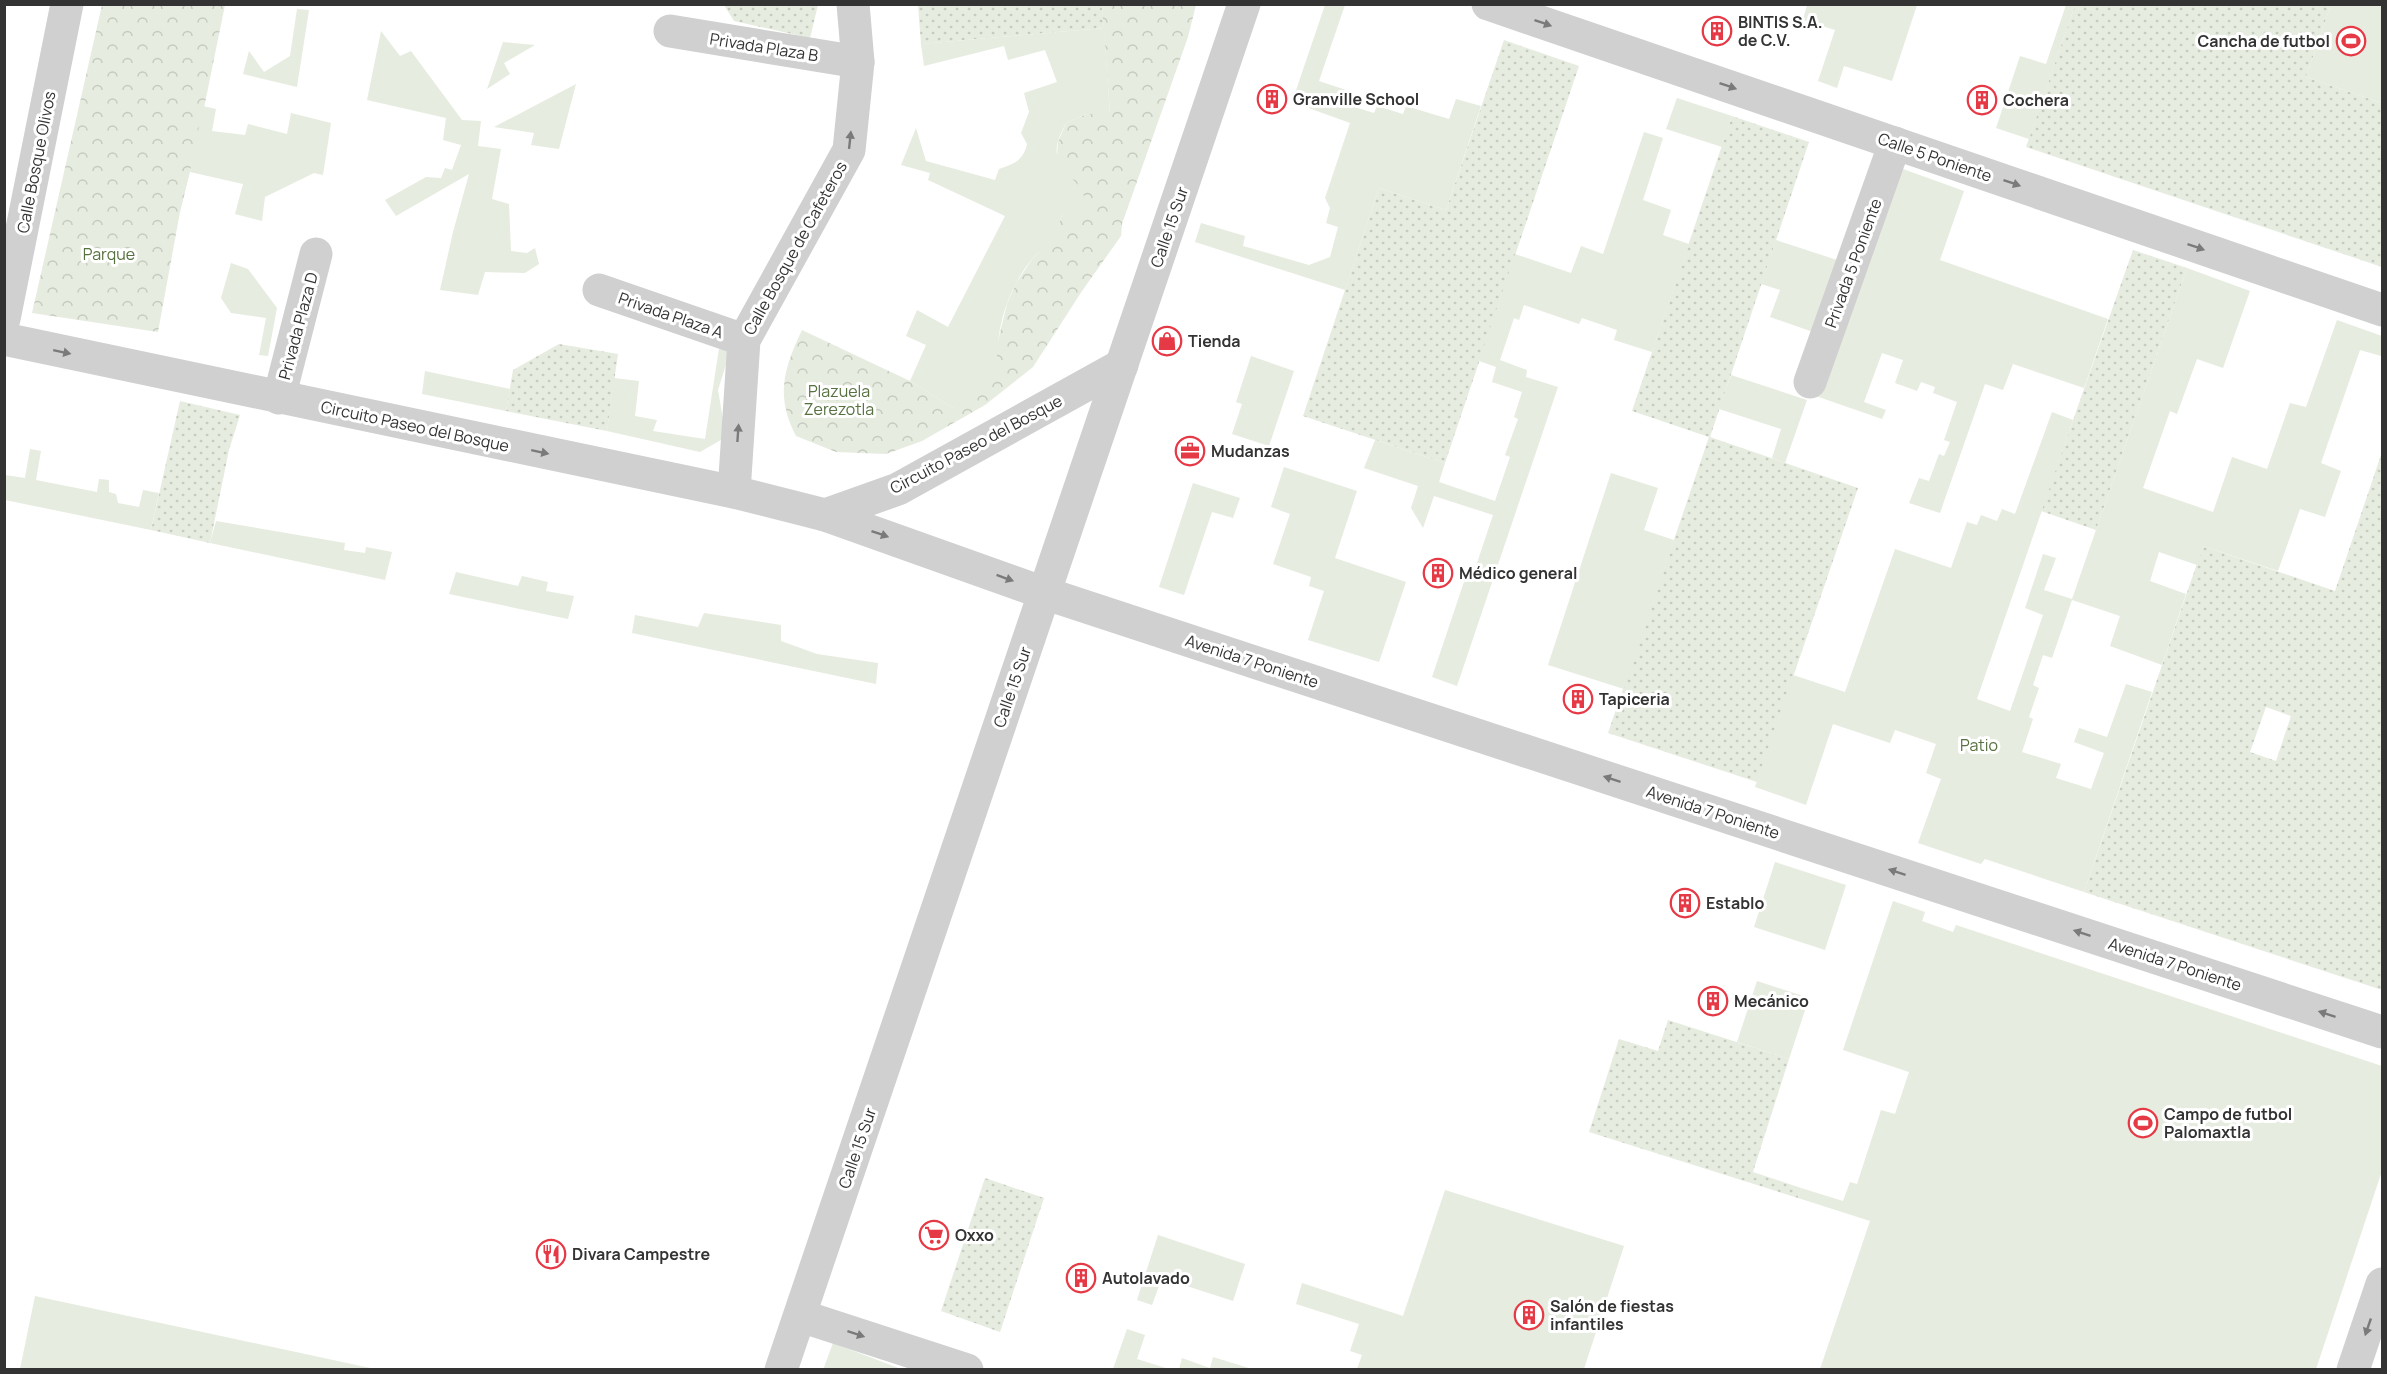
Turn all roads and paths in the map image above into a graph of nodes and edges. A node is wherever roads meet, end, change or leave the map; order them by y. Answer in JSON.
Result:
{"nodes":[{"id":1,"x":67,"y":4,"type":"edge"},
{"id":2,"x":853,"y":4,"type":"edge"},
{"id":3,"x":1244,"y":4,"type":"edge"},
{"id":4,"x":1488,"y":4,"type":"edge"},
{"id":5,"x":670,"y":31,"type":"dead end"},
{"id":6,"x":858,"y":62,"type":"junction"},
{"id":7,"x":1895,"y":143,"type":"junction"},
{"id":8,"x":316,"y":254,"type":"dead end"},
{"id":9,"x":598,"y":290,"type":"dead end"},
{"id":10,"x":2382,"y":310,"type":"edge"},
{"id":11,"x":4,"y":319,"type":"edge"},
{"id":12,"x":4,"y":339,"type":"edge"},
{"id":13,"x":744,"y":340,"type":"junction"},
{"id":14,"x":1122,"y":365,"type":"junction"},
{"id":15,"x":1810,"y":382,"type":"dead end"},
{"id":16,"x":279,"y":398,"type":"junction"},
{"id":17,"x":734,"y":492,"type":"junction"},
{"id":18,"x":825,"y":515,"type":"junction"},
{"id":19,"x":1044,"y":593,"type":"junction"},
{"id":20,"x":2382,"y":1032,"type":"edge"},
{"id":21,"x":2382,"y":1284,"type":"edge"},
{"id":22,"x":801,"y":1316,"type":"junction"},
{"id":23,"x":781,"y":1370,"type":"edge"},
{"id":24,"x":967,"y":1370,"type":"edge"},
{"id":25,"x":2353,"y":1370,"type":"edge"}],
"edges":[{"from":1,"to":11,"type":"street","name":"Calle Bosque Olivos"},
{"from":2,"to":6,"type":"street","name":"Calle Bosque de Cafeteros"},
{"from":3,"to":14,"type":"street","name":"Calle 15 Sur"},
{"from":4,"to":7,"type":"street","name":"Calle 5 Poniente","one_way":true},
{"from":5,"to":6,"type":"street","name":"Privada Plaza B"},
{"from":13,"to":6,"type":"street","name":"Calle Bosque de Cafeteros","one_way":true},
{"from":7,"to":10,"type":"street","name":"Calle 5 Poniente","one_way":true},
{"from":7,"to":15,"type":"street","name":"Privada 5 Poniente"},
{"from":8,"to":16,"type":"street","name":"Privada Plaza D"},
{"from":9,"to":13,"type":"street","name":"Privada Plaza A"},
{"from":12,"to":16,"type":"street","name":"Circuito Paseo del Bosque","one_way":true},
{"from":17,"to":13,"type":"street","name":"Calle Bosque de Cafeteros","one_way":true},
{"from":14,"to":18,"type":"street","name":"Circuito Paseo del Bosque"},
{"from":14,"to":19,"type":"street","name":"Calle 15 Sur"},
{"from":16,"to":17,"type":"street","name":"Circuito Paseo del Bosque","one_way":true},
{"from":17,"to":18,"type":"street","name":"Circuito Paseo del Bosque"},
{"from":18,"to":19,"type":"street","name":"Circuito Paseo del Bosque","one_way":true},
{"from":20,"to":19,"type":"street","name":"Avenida 7 Poniente","one_way":true},
{"from":19,"to":22,"type":"street","name":"Calle 15 Sur"},
{"from":21,"to":25,"type":"street","one_way":true},
{"from":22,"to":23,"type":"street","name":"Calle 15 Sur"},
{"from":22,"to":24,"type":"street","one_way":true}]}
